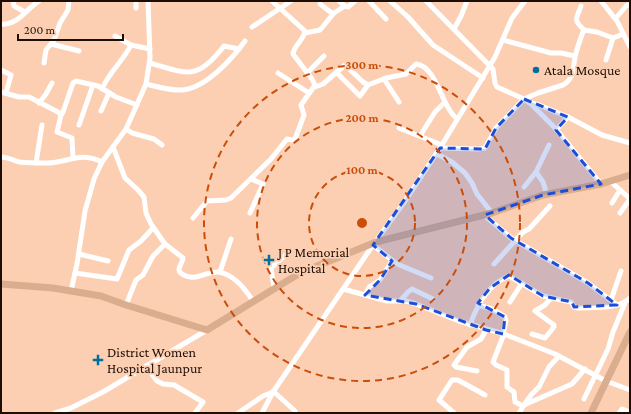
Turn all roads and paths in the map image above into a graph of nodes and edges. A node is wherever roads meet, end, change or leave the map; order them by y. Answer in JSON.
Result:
{"nodes":[{"id":1,"x":13,"y":1,"type":"edge"},
{"id":2,"x":39,"y":1,"type":"edge"},
{"id":3,"x":69,"y":1,"type":"edge"},
{"id":4,"x":136,"y":1,"type":"edge"},
{"id":5,"x":148,"y":1,"type":"edge"},
{"id":6,"x":272,"y":1,"type":"edge"},
{"id":7,"x":291,"y":1,"type":"edge"},
{"id":8,"x":339,"y":1,"type":"edge"},
{"id":9,"x":355,"y":1,"type":"edge"},
{"id":10,"x":369,"y":1,"type":"edge"},
{"id":11,"x":390,"y":1,"type":"edge"},
{"id":12,"x":426,"y":1,"type":"edge"},
{"id":13,"x":466,"y":1,"type":"edge"},
{"id":14,"x":525,"y":1,"type":"edge"},
{"id":15,"x":601,"y":1,"type":"edge"},
{"id":16,"x":320,"y":4,"type":"dead end"},
{"id":17,"x":630,"y":4,"type":"edge"},
{"id":18,"x":345,"y":6,"type":"junction"},
{"id":19,"x":581,"y":6,"type":"dead end"},
{"id":20,"x":136,"y":8,"type":"dead end"},
{"id":21,"x":281,"y":8,"type":"junction"},
{"id":22,"x":25,"y":12,"type":"junction"},
{"id":23,"x":333,"y":14,"type":"junction"},
{"id":24,"x":616,"y":18,"type":"junction"},
{"id":25,"x":386,"y":19,"type":"dead end"},
{"id":26,"x":1,"y":24,"type":"edge"},
{"id":27,"x":252,"y":27,"type":"dead end"},
{"id":28,"x":454,"y":29,"type":"junction"},
{"id":29,"x":584,"y":30,"type":"junction"},
{"id":30,"x":305,"y":33,"type":"junction"},
{"id":31,"x":623,"y":34,"type":"junction"},
{"id":32,"x":115,"y":36,"type":"dead end"},
{"id":33,"x":613,"y":38,"type":"junction"},
{"id":34,"x":503,"y":40,"type":"junction"},
{"id":35,"x":245,"y":41,"type":"dead end"},
{"id":36,"x":52,"y":44,"type":"junction"},
{"id":37,"x":131,"y":45,"type":"junction"},
{"id":38,"x":630,"y":47,"type":"edge"},
{"id":39,"x":239,"y":49,"type":"junction"},
{"id":40,"x":150,"y":50,"type":"junction"},
{"id":41,"x":79,"y":51,"type":"dead end"},
{"id":42,"x":324,"y":56,"type":"dead end"},
{"id":43,"x":575,"y":56,"type":"junction"},
{"id":44,"x":606,"y":60,"type":"dead end"},
{"id":45,"x":44,"y":63,"type":"dead end"},
{"id":46,"x":150,"y":63,"type":"junction"},
{"id":47,"x":490,"y":66,"type":"junction"},
{"id":48,"x":1,"y":70,"type":"edge"},
{"id":49,"x":336,"y":72,"type":"junction"},
{"id":50,"x":278,"y":73,"type":"dead end"},
{"id":51,"x":307,"y":73,"type":"junction"},
{"id":52,"x":483,"y":78,"type":"junction"},
{"id":53,"x":384,"y":79,"type":"junction"},
{"id":54,"x":52,"y":83,"type":"dead end"},
{"id":55,"x":146,"y":84,"type":"junction"},
{"id":56,"x":368,"y":84,"type":"junction"},
{"id":57,"x":92,"y":85,"type":"junction"},
{"id":58,"x":314,"y":87,"type":"junction"},
{"id":59,"x":102,"y":89,"type":"junction"},
{"id":60,"x":4,"y":92,"type":"edge"},
{"id":61,"x":108,"y":93,"type":"junction"},
{"id":62,"x":309,"y":93,"type":"junction"},
{"id":63,"x":526,"y":100,"type":"junction"},
{"id":64,"x":399,"y":102,"type":"dead end"},
{"id":65,"x":445,"y":102,"type":"junction"},
{"id":66,"x":39,"y":103,"type":"junction"},
{"id":67,"x":137,"y":105,"type":"junction"},
{"id":68,"x":101,"y":111,"type":"dead end"},
{"id":69,"x":61,"y":115,"type":"junction"},
{"id":70,"x":568,"y":117,"type":"junction"},
{"id":71,"x":457,"y":119,"type":"junction"},
{"id":72,"x":42,"y":125,"type":"dead end"},
{"id":73,"x":79,"y":125,"type":"dead end"},
{"id":74,"x":399,"y":128,"type":"dead end"},
{"id":75,"x":126,"y":129,"type":"junction"},
{"id":76,"x":556,"y":130,"type":"junction"},
{"id":77,"x":420,"y":136,"type":"junction"},
{"id":78,"x":630,"y":142,"type":"edge"},
{"id":79,"x":162,"y":145,"type":"dead end"},
{"id":80,"x":549,"y":145,"type":"dead end"},
{"id":81,"x":441,"y":146,"type":"junction"},
{"id":82,"x":114,"y":147,"type":"junction"},
{"id":83,"x":437,"y":154,"type":"junction"},
{"id":84,"x":1,"y":157,"type":"edge"},
{"id":85,"x":73,"y":158,"type":"junction"},
{"id":86,"x":102,"y":162,"type":"junction"},
{"id":87,"x":36,"y":163,"type":"junction"},
{"id":88,"x":536,"y":172,"type":"junction"},
{"id":89,"x":630,"y":175,"type":"edge"},
{"id":90,"x":251,"y":179,"type":"junction"},
{"id":91,"x":610,"y":181,"type":"junction"},
{"id":92,"x":601,"y":184,"type":"junction"},
{"id":93,"x":524,"y":187,"type":"dead end"},
{"id":94,"x":620,"y":190,"type":"junction"},
{"id":95,"x":547,"y":195,"type":"junction"},
{"id":96,"x":630,"y":199,"type":"edge"},
{"id":97,"x":612,"y":204,"type":"dead end"},
{"id":98,"x":550,"y":206,"type":"dead end"},
{"id":99,"x":250,"y":213,"type":"dead end"},
{"id":100,"x":620,"y":213,"type":"dead end"},
{"id":101,"x":488,"y":214,"type":"junction"},
{"id":102,"x":193,"y":218,"type":"dead end"},
{"id":103,"x":153,"y":228,"type":"junction"},
{"id":104,"x":231,"y":239,"type":"dead end"},
{"id":105,"x":515,"y":240,"type":"junction"},
{"id":106,"x":165,"y":244,"type":"junction"},
{"id":107,"x":374,"y":244,"type":"junction"},
{"id":108,"x":289,"y":252,"type":"dead end"},
{"id":109,"x":79,"y":254,"type":"junction"},
{"id":110,"x":392,"y":261,"type":"junction"},
{"id":111,"x":108,"y":262,"type":"dead end"},
{"id":112,"x":494,"y":264,"type":"dead end"},
{"id":113,"x":621,"y":270,"type":"dead end"},
{"id":114,"x":220,"y":272,"type":"junction"},
{"id":115,"x":75,"y":273,"type":"junction"},
{"id":116,"x":431,"y":278,"type":"dead end"},
{"id":117,"x":522,"y":283,"type":"junction"},
{"id":118,"x":1,"y":284,"type":"edge"},
{"id":119,"x":274,"y":288,"type":"junction"},
{"id":120,"x":343,"y":288,"type":"junction"},
{"id":121,"x":71,"y":291,"type":"junction"},
{"id":122,"x":365,"y":295,"type":"junction"},
{"id":123,"x":551,"y":298,"type":"junction"},
{"id":124,"x":630,"y":298,"type":"edge"},
{"id":125,"x":433,"y":299,"type":"dead end"},
{"id":126,"x":611,"y":300,"type":"junction"},
{"id":127,"x":253,"y":301,"type":"junction"},
{"id":128,"x":400,"y":301,"type":"junction"},
{"id":129,"x":510,"y":302,"type":"dead end"},
{"id":130,"x":625,"y":303,"type":"junction"},
{"id":131,"x":478,"y":304,"type":"junction"},
{"id":132,"x":126,"y":305,"type":"junction"},
{"id":133,"x":617,"y":305,"type":"junction"},
{"id":134,"x":470,"y":325,"type":"junction"},
{"id":135,"x":207,"y":330,"type":"junction"},
{"id":136,"x":486,"y":330,"type":"junction"},
{"id":137,"x":630,"y":332,"type":"edge"},
{"id":138,"x":503,"y":334,"type":"junction"},
{"id":139,"x":532,"y":334,"type":"dead end"},
{"id":140,"x":559,"y":356,"type":"junction"},
{"id":141,"x":146,"y":366,"type":"junction"},
{"id":142,"x":585,"y":369,"type":"junction"},
{"id":143,"x":477,"y":371,"type":"dead end"},
{"id":144,"x":595,"y":374,"type":"junction"},
{"id":145,"x":606,"y":381,"type":"junction"},
{"id":146,"x":630,"y":390,"type":"edge"},
{"id":147,"x":273,"y":391,"type":"junction"},
{"id":148,"x":485,"y":395,"type":"dead end"},
{"id":149,"x":584,"y":399,"type":"dead end"},
{"id":150,"x":524,"y":406,"type":"junction"},
{"id":151,"x":295,"y":411,"type":"dead end"},
{"id":152,"x":63,"y":412,"type":"edge"},
{"id":153,"x":630,"y":412,"type":"edge"},
{"id":154,"x":55,"y":413,"type":"edge"},
{"id":155,"x":195,"y":413,"type":"edge"},
{"id":156,"x":238,"y":413,"type":"edge"},
{"id":157,"x":262,"y":413,"type":"edge"},
{"id":158,"x":454,"y":413,"type":"edge"},
{"id":159,"x":519,"y":413,"type":"edge"},
{"id":160,"x":591,"y":413,"type":"edge"},
{"id":161,"x":619,"y":413,"type":"edge"}],
"edges":[{"from":1,"to":22,"type":"street"},
{"from":2,"to":22,"type":"street"},
{"from":3,"to":36,"type":"street"},
{"from":4,"to":20,"type":"street"},
{"from":5,"to":40,"type":"street"},
{"from":6,"to":21,"type":"street"},
{"from":7,"to":21,"type":"street"},
{"from":8,"to":18,"type":"street"},
{"from":9,"to":18,"type":"street"},
{"from":10,"to":25,"type":"street"},
{"from":11,"to":52,"type":"street"},
{"from":12,"to":28,"type":"street"},
{"from":13,"to":28,"type":"street"},
{"from":14,"to":34,"type":"street"},
{"from":15,"to":24,"type":"street"},
{"from":16,"to":23,"type":"street"},
{"from":17,"to":24,"type":"street"},
{"from":18,"to":23,"type":"street"},
{"from":19,"to":29,"type":"street"},
{"from":21,"to":27,"type":"street"},
{"from":21,"to":30,"type":"street"},
{"from":22,"to":26,"type":"street"},
{"from":23,"to":30,"type":"street"},
{"from":24,"to":31,"type":"street"},
{"from":28,"to":47,"type":"street"},
{"from":29,"to":33,"type":"street"},
{"from":29,"to":43,"type":"street"},
{"from":30,"to":51,"type":"street"},
{"from":31,"to":33,"type":"street"},
{"from":31,"to":38,"type":"street"},
{"from":32,"to":37,"type":"street"},
{"from":33,"to":44,"type":"street"},
{"from":34,"to":43,"type":"street"},
{"from":34,"to":47,"type":"street"},
{"from":35,"to":39,"type":"street"},
{"from":36,"to":41,"type":"street"},
{"from":36,"to":45,"type":"street"},
{"from":37,"to":40,"type":"street"},
{"from":37,"to":59,"type":"street"},
{"from":39,"to":46,"type":"street"},
{"from":39,"to":55,"type":"street"},
{"from":40,"to":46,"type":"street"},
{"from":42,"to":51,"type":"street"},
{"from":43,"to":63,"type":"street"},
{"from":46,"to":55,"type":"street"},
{"from":47,"to":52,"type":"street"},
{"from":47,"to":63,"type":"street"},
{"from":48,"to":60,"type":"street"},
{"from":49,"to":56,"type":"street"},
{"from":49,"to":56,"type":"street"},
{"from":49,"to":58,"type":"street"},
{"from":50,"to":62,"type":"street"},
{"from":51,"to":58,"type":"street"},
{"from":52,"to":71,"type":"street"},
{"from":53,"to":56,"type":"street"},
{"from":53,"to":64,"type":"street"},
{"from":53,"to":65,"type":"street"},
{"from":54,"to":66,"type":"street"},
{"from":55,"to":67,"type":"street"},
{"from":57,"to":59,"type":"street"},
{"from":57,"to":69,"type":"street"},
{"from":57,"to":73,"type":"street"},
{"from":58,"to":62,"type":"street"},
{"from":59,"to":61,"type":"street"},
{"from":60,"to":66,"type":"street"},
{"from":61,"to":67,"type":"street"},
{"from":61,"to":68,"type":"street"},
{"from":62,"to":90,"type":"street"},
{"from":63,"to":70,"type":"street"},
{"from":63,"to":76,"type":"street"},
{"from":63,"to":81,"type":"street"},
{"from":65,"to":71,"type":"street"},
{"from":65,"to":77,"type":"street"},
{"from":66,"to":69,"type":"street"},
{"from":67,"to":75,"type":"street"},
{"from":69,"to":85,"type":"street"},
{"from":70,"to":76,"type":"street"},
{"from":70,"to":78,"type":"street"},
{"from":71,"to":81,"type":"street"},
{"from":72,"to":87,"type":"street"},
{"from":74,"to":77,"type":"street"},
{"from":75,"to":79,"type":"street"},
{"from":75,"to":82,"type":"street"},
{"from":76,"to":92,"type":"street"},
{"from":77,"to":81,"type":"street"},
{"from":80,"to":88,"type":"street"},
{"from":81,"to":83,"type":"street"},
{"from":82,"to":86,"type":"street"},
{"from":82,"to":103,"type":"street"},
{"from":83,"to":101,"type":"street"},
{"from":83,"to":107,"type":"street"},
{"from":84,"to":87,"type":"street"},
{"from":85,"to":86,"type":"street"},
{"from":85,"to":87,"type":"street"},
{"from":86,"to":109,"type":"street"},
{"from":88,"to":93,"type":"street"},
{"from":88,"to":95,"type":"street"},
{"from":89,"to":91,"type":"main road"},
{"from":90,"to":99,"type":"street"},
{"from":90,"to":102,"type":"street"},
{"from":91,"to":92,"type":"main road"},
{"from":91,"to":94,"type":"street"},
{"from":92,"to":95,"type":"main road"},
{"from":94,"to":96,"type":"street"},
{"from":94,"to":97,"type":"street"},
{"from":95,"to":101,"type":"main road"},
{"from":96,"to":100,"type":"street"},
{"from":98,"to":105,"type":"street"},
{"from":101,"to":105,"type":"street"},
{"from":101,"to":107,"type":"main road"},
{"from":103,"to":106,"type":"street"},
{"from":103,"to":115,"type":"street"},
{"from":104,"to":114,"type":"street"},
{"from":105,"to":112,"type":"street"},
{"from":105,"to":126,"type":"street"},
{"from":106,"to":114,"type":"street"},
{"from":106,"to":132,"type":"street"},
{"from":107,"to":110,"type":"street"},
{"from":107,"to":119,"type":"main road"},
{"from":107,"to":120,"type":"street"},
{"from":108,"to":119,"type":"street"},
{"from":109,"to":111,"type":"street"},
{"from":109,"to":115,"type":"street"},
{"from":110,"to":116,"type":"street"},
{"from":110,"to":122,"type":"street"},
{"from":113,"to":126,"type":"street"},
{"from":114,"to":127,"type":"street"},
{"from":115,"to":121,"type":"street"},
{"from":117,"to":123,"type":"street"},
{"from":117,"to":129,"type":"street"},
{"from":117,"to":131,"type":"street"},
{"from":118,"to":121,"type":"main road"},
{"from":119,"to":127,"type":"main road"},
{"from":120,"to":122,"type":"street"},
{"from":120,"to":147,"type":"street"},
{"from":121,"to":132,"type":"main road"},
{"from":122,"to":128,"type":"street"},
{"from":123,"to":133,"type":"street"},
{"from":123,"to":139,"type":"street"},
{"from":124,"to":130,"type":"street"},
{"from":125,"to":128,"type":"street"},
{"from":126,"to":133,"type":"street"},
{"from":127,"to":135,"type":"main road"},
{"from":128,"to":134,"type":"street"},
{"from":130,"to":133,"type":"street"},
{"from":130,"to":144,"type":"street"},
{"from":131,"to":134,"type":"street"},
{"from":131,"to":138,"type":"street"},
{"from":132,"to":135,"type":"main road"},
{"from":134,"to":136,"type":"street"},
{"from":135,"to":141,"type":"street"},
{"from":136,"to":138,"type":"street"},
{"from":136,"to":143,"type":"street"},
{"from":137,"to":145,"type":"main road"},
{"from":138,"to":140,"type":"street"},
{"from":138,"to":150,"type":"street"},
{"from":140,"to":142,"type":"street"},
{"from":140,"to":150,"type":"street"},
{"from":141,"to":152,"type":"street"},
{"from":141,"to":155,"type":"street"},
{"from":142,"to":144,"type":"street"},
{"from":142,"to":150,"type":"street"},
{"from":144,"to":145,"type":"street"},
{"from":144,"to":149,"type":"street"},
{"from":145,"to":146,"type":"street"},
{"from":145,"to":160,"type":"main road"},
{"from":147,"to":151,"type":"street"},
{"from":147,"to":156,"type":"street"},
{"from":147,"to":157,"type":"street"},
{"from":148,"to":158,"type":"street"},
{"from":150,"to":159,"type":"street"},
{"from":152,"to":154,"type":"street"},
{"from":153,"to":161,"type":"street"}]}
